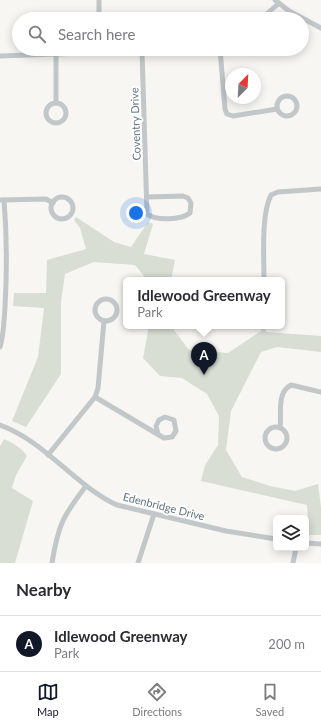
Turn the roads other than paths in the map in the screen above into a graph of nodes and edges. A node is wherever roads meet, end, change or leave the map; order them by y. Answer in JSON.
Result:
{"nodes":[{"id":1,"x":99,"y":0,"type":"edge"},
{"id":2,"x":276,"y":2,"type":"edge"},
{"id":3,"x":99,"y":12,"type":"edge"},
{"id":4,"x":267,"y":12,"type":"edge"},
{"id":5,"x":293,"y":12,"type":"edge"},
{"id":6,"x":309,"y":21,"type":"edge"},
{"id":7,"x":321,"y":28,"type":"edge"},
{"id":8,"x":0,"y":56,"type":"edge"},
{"id":9,"x":12,"y":56,"type":"edge"},
{"id":10,"x":56,"y":56,"type":"edge"},
{"id":11,"x":142,"y":56,"type":"edge"},
{"id":12,"x":221,"y":56,"type":"edge"},
{"id":13,"x":56,"y":102,"type":"junction"},
{"id":14,"x":277,"y":109,"type":"junction"},
{"id":15,"x":321,"y":189,"type":"edge"},
{"id":16,"x":147,"y":197,"type":"junction"},
{"id":17,"x":2,"y":200,"type":"edge"},
{"id":18,"x":52,"y":203,"type":"junction"},
{"id":19,"x":264,"y":277,"type":"edge"},
{"id":20,"x":104,"y":321,"type":"junction"},
{"id":21,"x":0,"y":347,"type":"edge"},
{"id":22,"x":321,"y":392,"type":"edge"},
{"id":23,"x":95,"y":397,"type":"junction"},
{"id":24,"x":0,"y":425,"type":"edge"},
{"id":25,"x":280,"y":428,"type":"junction"},
{"id":26,"x":158,"y":434,"type":"junction"},
{"id":27,"x":48,"y":455,"type":"junction"},
{"id":28,"x":86,"y":486,"type":"junction"},
{"id":29,"x":154,"y":514,"type":"junction"},
{"id":30,"x":273,"y":539,"type":"edge"},
{"id":31,"x":309,"y":543,"type":"edge"},
{"id":32,"x":321,"y":544,"type":"edge"},
{"id":33,"x":295,"y":551,"type":"edge"},
{"id":34,"x":52,"y":563,"type":"edge"},
{"id":35,"x":138,"y":563,"type":"edge"},
{"id":36,"x":293,"y":563,"type":"edge"}],
"edges":[{"from":1,"to":3,"type":"street"},
{"from":2,"to":4,"type":"street"},
{"from":2,"to":5,"type":"street"},
{"from":6,"to":7,"type":"street"},
{"from":8,"to":9,"type":"street"},
{"from":10,"to":13,"type":"street"},
{"from":11,"to":16,"type":"street","name":"Coventry Drive"},
{"from":12,"to":14,"type":"street"},
{"from":13,"to":13,"type":"street"},
{"from":14,"to":14,"type":"street"},
{"from":15,"to":19,"type":"street"},
{"from":16,"to":16,"type":"street","name":"Coventry Drive"},
{"from":17,"to":18,"type":"street"},
{"from":17,"to":21,"type":"street"},
{"from":18,"to":18,"type":"street"},
{"from":20,"to":20,"type":"street"},
{"from":20,"to":23,"type":"street"},
{"from":22,"to":25,"type":"street"},
{"from":23,"to":26,"type":"street"},
{"from":23,"to":27,"type":"street"},
{"from":24,"to":27,"type":"street","name":"Edenbridge Drive"},
{"from":25,"to":25,"type":"street"},
{"from":26,"to":26,"type":"street"},
{"from":27,"to":28,"type":"street","name":"Edenbridge Drive"},
{"from":28,"to":29,"type":"street","name":"Edenbridge Drive"},
{"from":28,"to":34,"type":"street"},
{"from":29,"to":30,"type":"street","name":"Edenbridge Drive"},
{"from":29,"to":35,"type":"street"},
{"from":31,"to":32,"type":"street"},
{"from":33,"to":36,"type":"street"}]}
